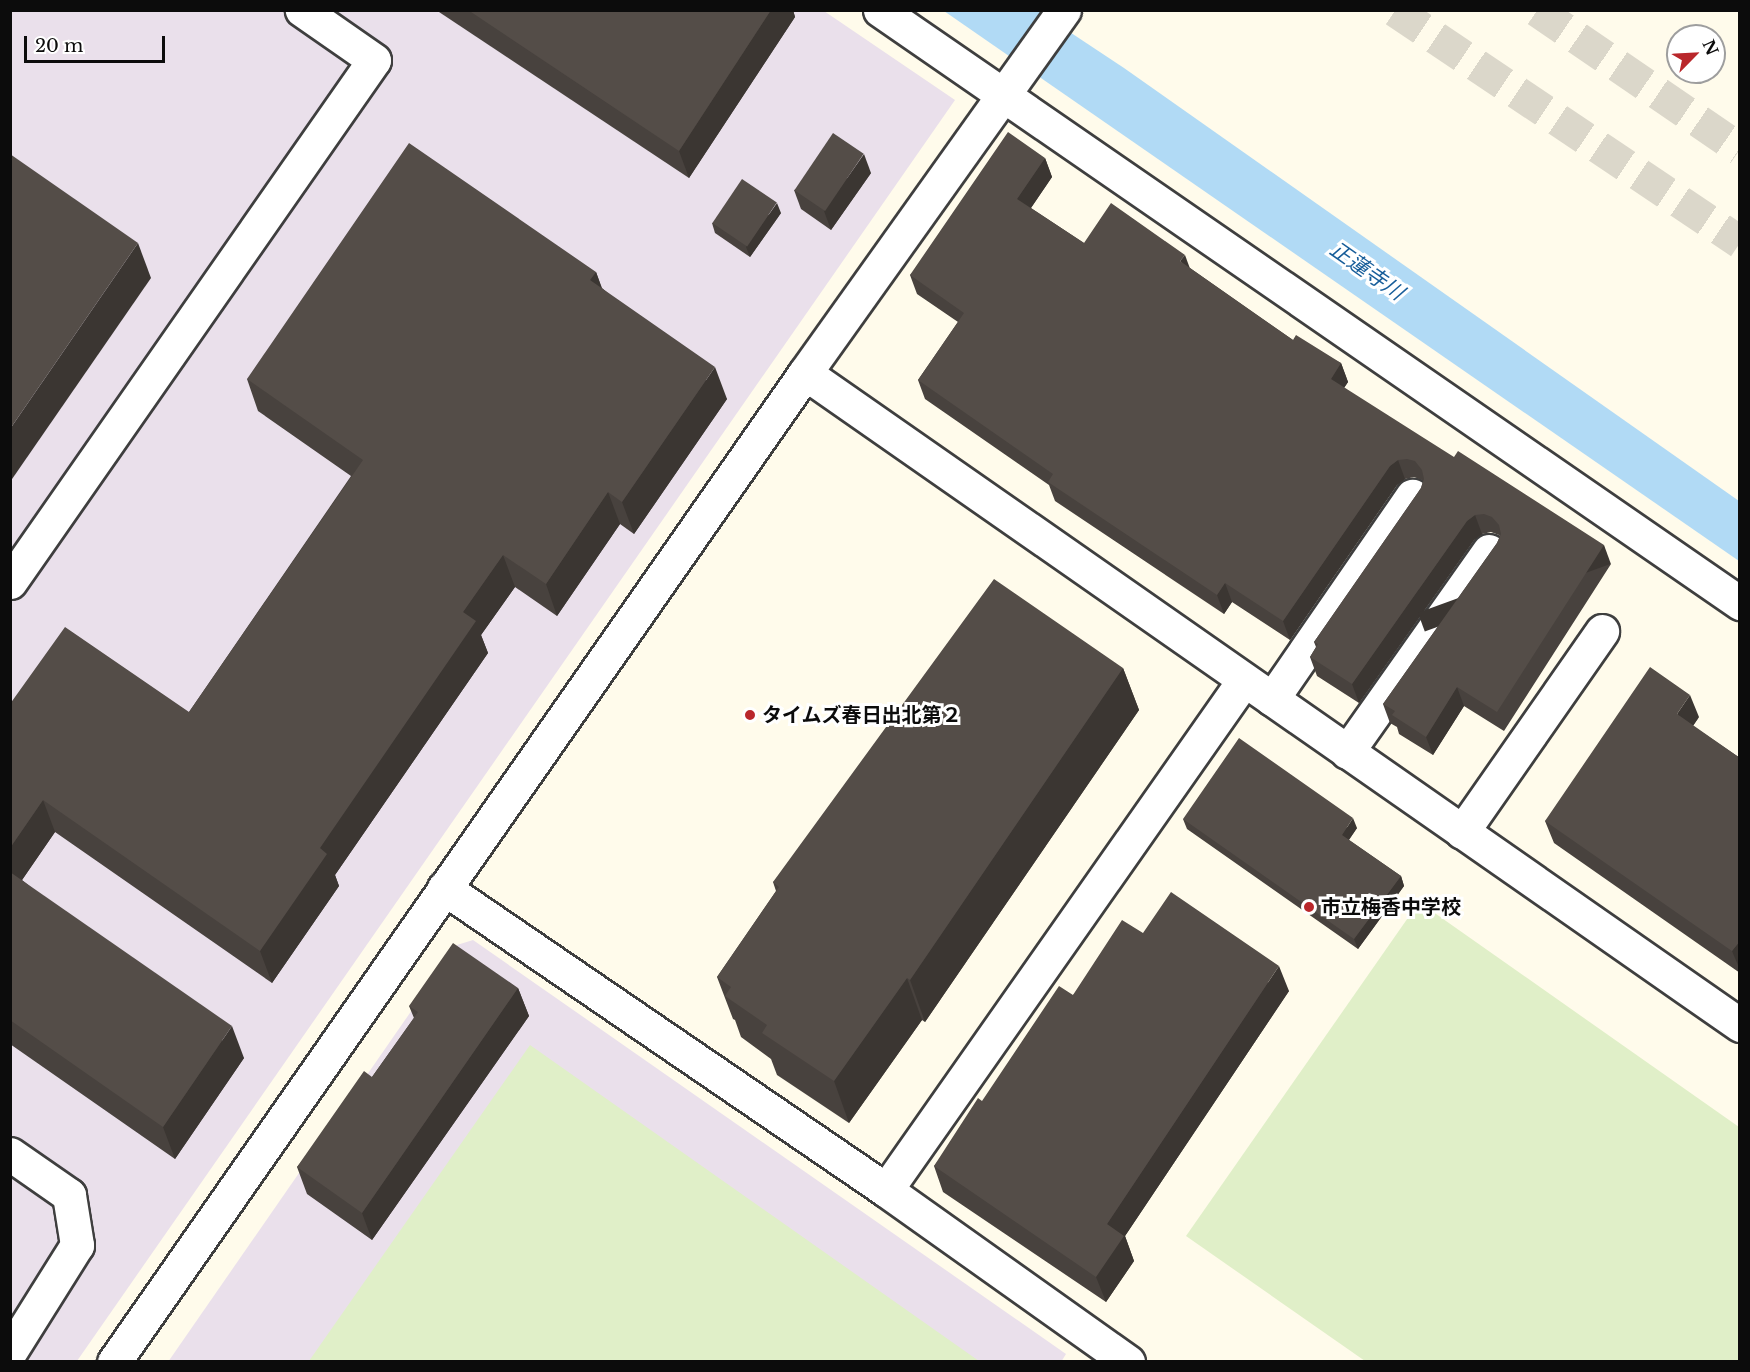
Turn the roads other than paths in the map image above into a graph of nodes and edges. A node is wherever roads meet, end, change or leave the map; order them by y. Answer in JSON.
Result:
{"nodes":[{"id":1,"x":302,"y":10,"type":"edge"},
{"id":2,"x":880,"y":10,"type":"edge"},
{"id":3,"x":1064,"y":10,"type":"edge"},
{"id":4,"x":1004,"y":96,"type":"junction"},
{"id":5,"x":805,"y":373,"type":"junction"},
{"id":6,"x":1412,"y":496,"type":"edge"},
{"id":7,"x":1489,"y":551,"type":"edge"},
{"id":8,"x":10,"y":582,"type":"edge"},
{"id":9,"x":1740,"y":603,"type":"edge"},
{"id":10,"x":1602,"y":631,"type":"dead end"},
{"id":11,"x":1244,"y":680,"type":"junction"},
{"id":12,"x":1272,"y":699,"type":"junction"},
{"id":13,"x":1347,"y":752,"type":"junction"},
{"id":14,"x":1462,"y":832,"type":"junction"},
{"id":15,"x":444,"y":888,"type":"junction"},
{"id":16,"x":1740,"y":1025,"type":"edge"},
{"id":17,"x":10,"y":1154,"type":"edge"},
{"id":18,"x":886,"y":1190,"type":"junction"},
{"id":19,"x":10,"y":1352,"type":"edge"},
{"id":20,"x":114,"y":1362,"type":"edge"},
{"id":21,"x":1128,"y":1362,"type":"edge"}],
"edges":[{"from":1,"to":8,"type":"street"},
{"from":2,"to":4,"type":"street"},
{"from":3,"to":4,"type":"street"},
{"from":4,"to":5,"type":"street"},
{"from":4,"to":9,"type":"street"},
{"from":5,"to":11,"type":"street"},
{"from":5,"to":15,"type":"street"},
{"from":6,"to":12,"type":"street"},
{"from":7,"to":13,"type":"street"},
{"from":10,"to":14,"type":"street"},
{"from":11,"to":12,"type":"street"},
{"from":11,"to":18,"type":"street"},
{"from":12,"to":13,"type":"street"},
{"from":13,"to":14,"type":"street"},
{"from":14,"to":16,"type":"street"},
{"from":15,"to":18,"type":"street"},
{"from":15,"to":20,"type":"street"},
{"from":17,"to":19,"type":"street"},
{"from":18,"to":21,"type":"street"}]}
